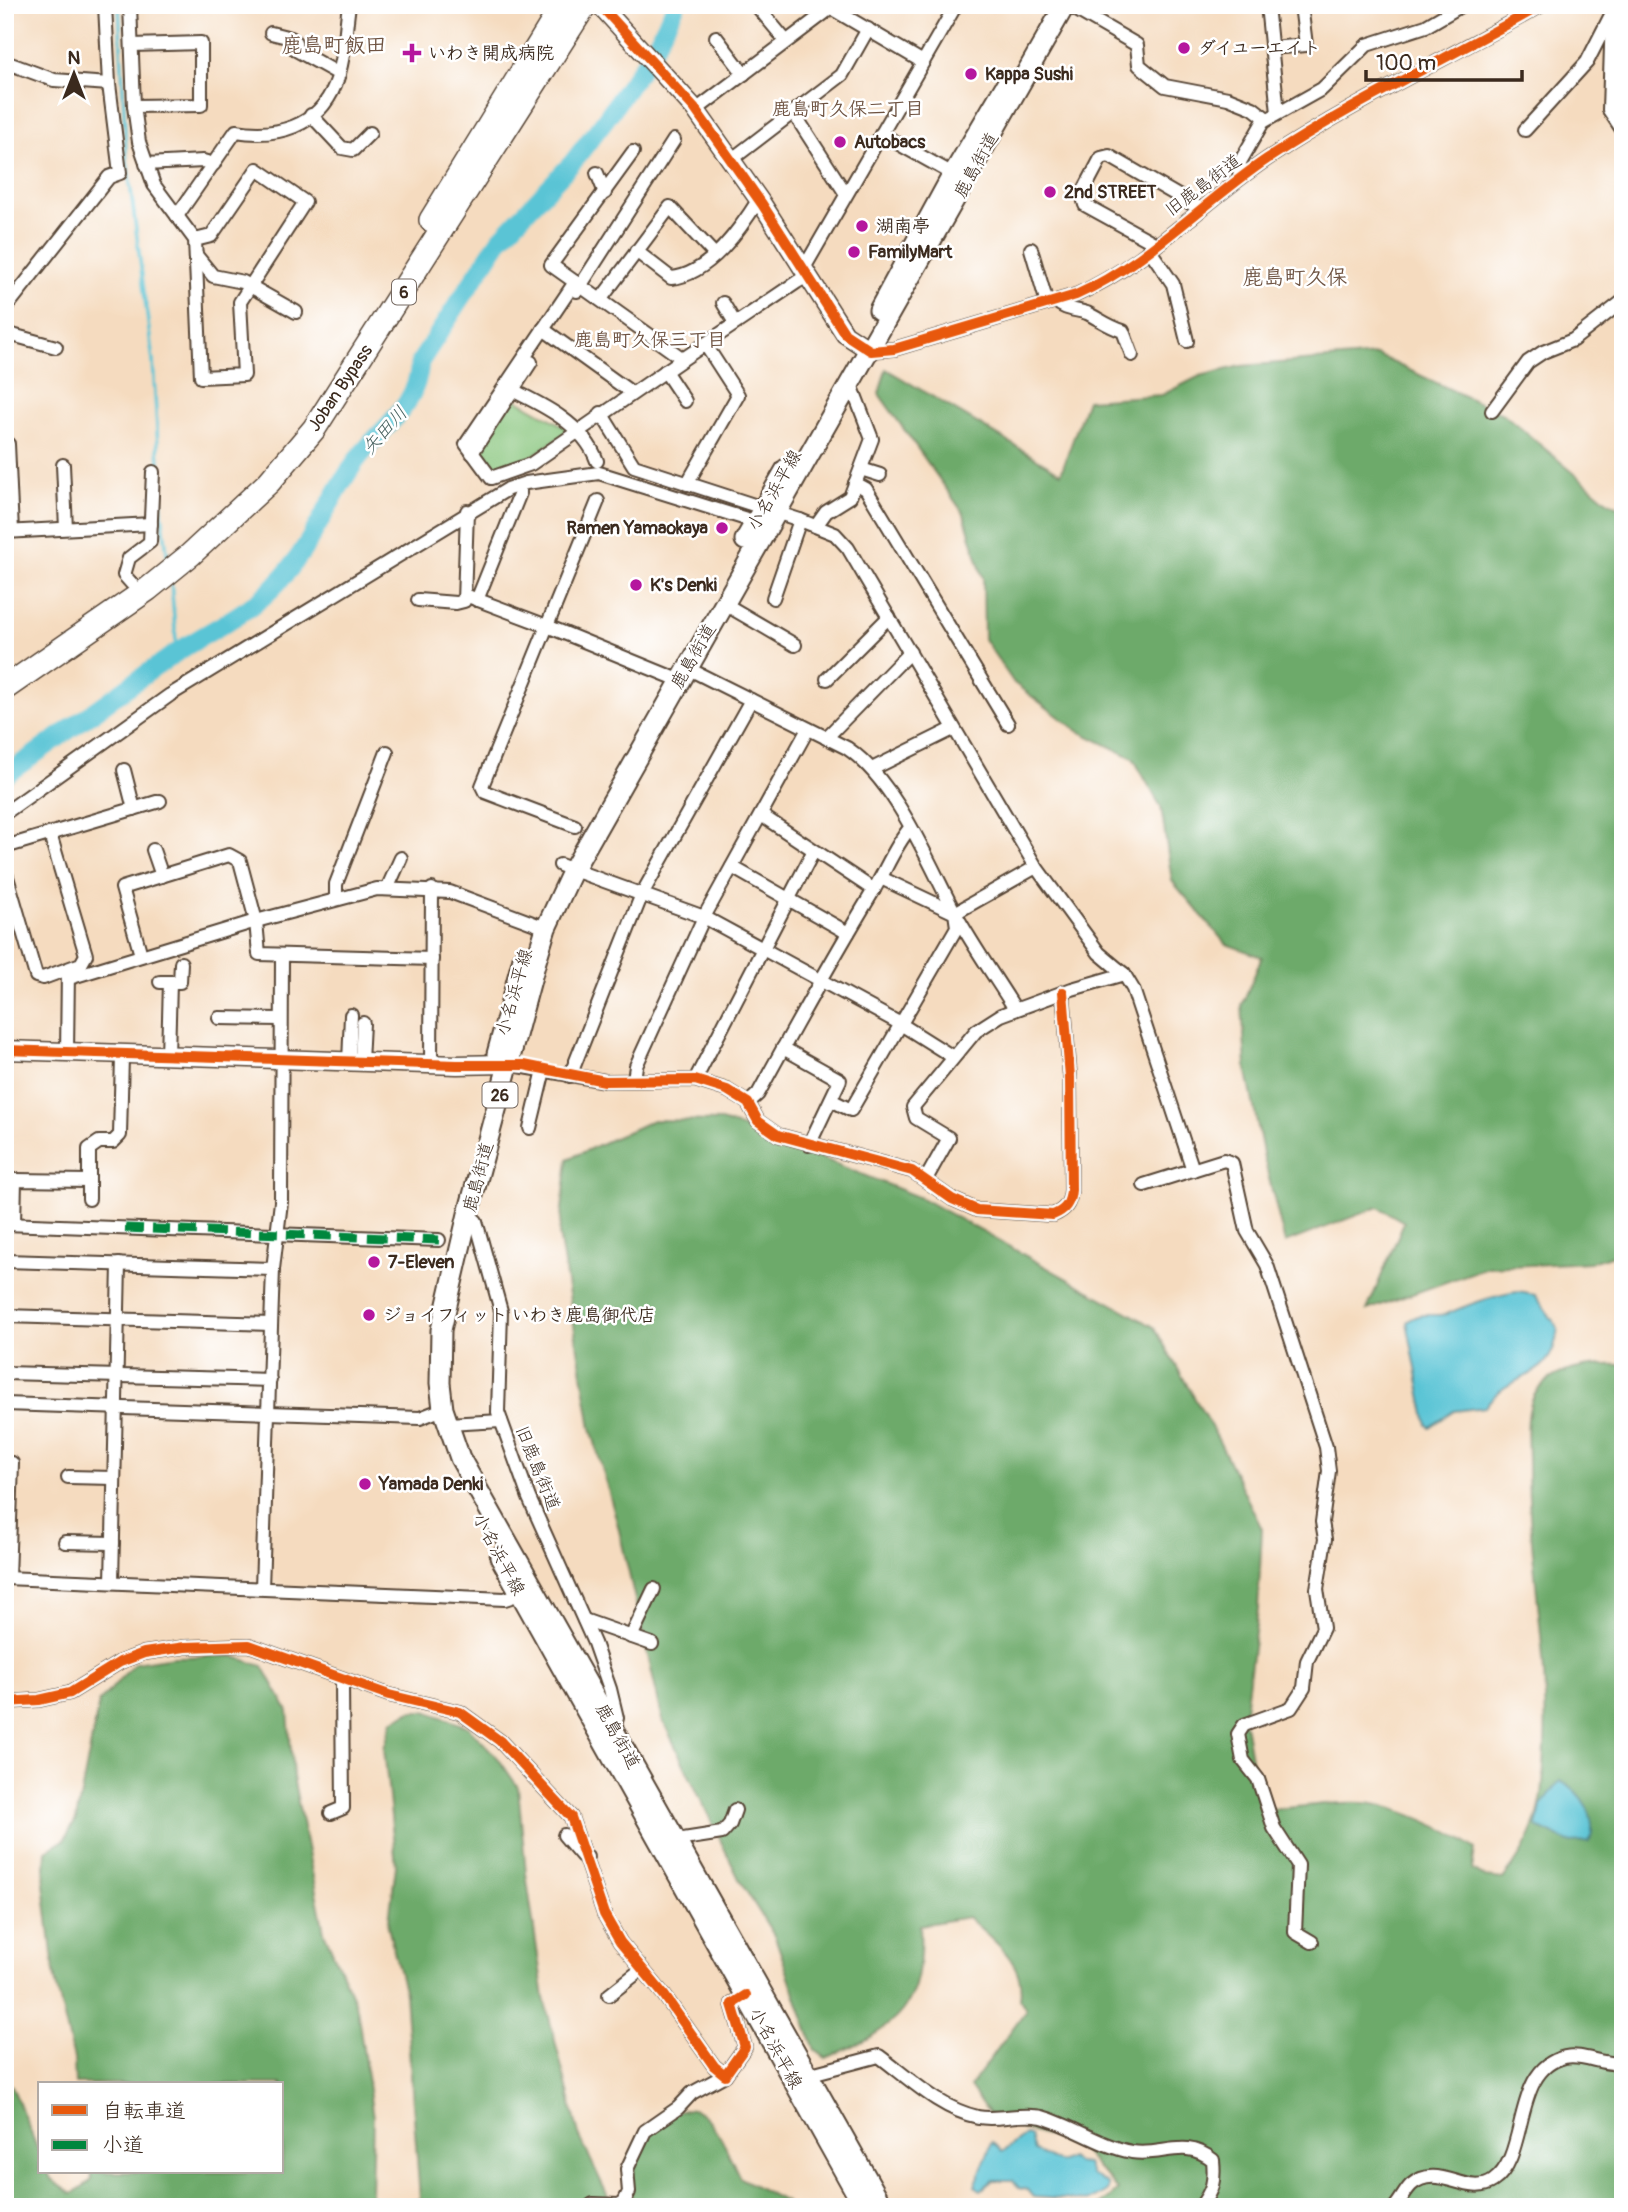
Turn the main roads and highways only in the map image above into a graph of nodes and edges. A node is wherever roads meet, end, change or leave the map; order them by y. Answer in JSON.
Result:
{"nodes":[{"id":1,"x":563,"y":5,"type":"edge"},
{"id":2,"x":586,"y":5,"type":"edge"},
{"id":3,"x":1053,"y":5,"type":"edge"},
{"id":4,"x":1067,"y":5,"type":"edge"},
{"id":5,"x":865,"y":347,"type":"junction"},
{"id":6,"x":766,"y":513,"type":"junction"},
{"id":7,"x":190,"y":546,"type":"junction"},
{"id":8,"x":142,"y":582,"type":"junction"},
{"id":9,"x":5,"y":672,"type":"edge"},
{"id":10,"x":678,"y":674,"type":"junction"},
{"id":11,"x":5,"y":688,"type":"edge"},
{"id":12,"x":500,"y":1064,"type":"junction"},
{"id":13,"x":441,"y":1415,"type":"junction"},
{"id":14,"x":526,"y":1592,"type":"junction"},
{"id":15,"x":864,"y":2207,"type":"edge"},
{"id":16,"x":883,"y":2207,"type":"edge"}],
"edges":[{"from":1,"to":7,"type":"highway","name":"Joban Bypass","number":"6"},
{"from":2,"to":7,"type":"highway","name":"Joban Bypass","number":"6"},
{"from":3,"to":5,"type":"main road","name":"小名浜平線","number":"26"},
{"from":4,"to":5,"type":"main road","name":"鹿島街道","number":"26"},
{"from":5,"to":6,"type":"main road","name":"小名浜平線","number":"26"},
{"from":5,"to":6,"type":"main road","name":"鹿島街道","number":"26"},
{"from":6,"to":10,"type":"main road","name":"小名浜平線","number":"26"},
{"from":6,"to":10,"type":"main road","name":"鹿島街道","number":"26"},
{"from":7,"to":8,"type":"highway","name":"Joban Bypass","number":"6"},
{"from":8,"to":9,"type":"highway","name":"Joban Bypass","number":"6"},
{"from":8,"to":11,"type":"highway","name":"Joban Bypass","number":"6"},
{"from":10,"to":12,"type":"main road","name":"小名浜平線","number":"26"},
{"from":12,"to":13,"type":"main road","name":"鹿島街道","number":"26"},
{"from":12,"to":13,"type":"main road","name":"小名浜平線","number":"26"},
{"from":13,"to":14,"type":"main road","name":"小名浜平線","number":"26"},
{"from":14,"to":15,"type":"main road","name":"小名浜平線","number":"26"},
{"from":14,"to":16,"type":"main road","name":"鹿島街道","number":"26"}]}
